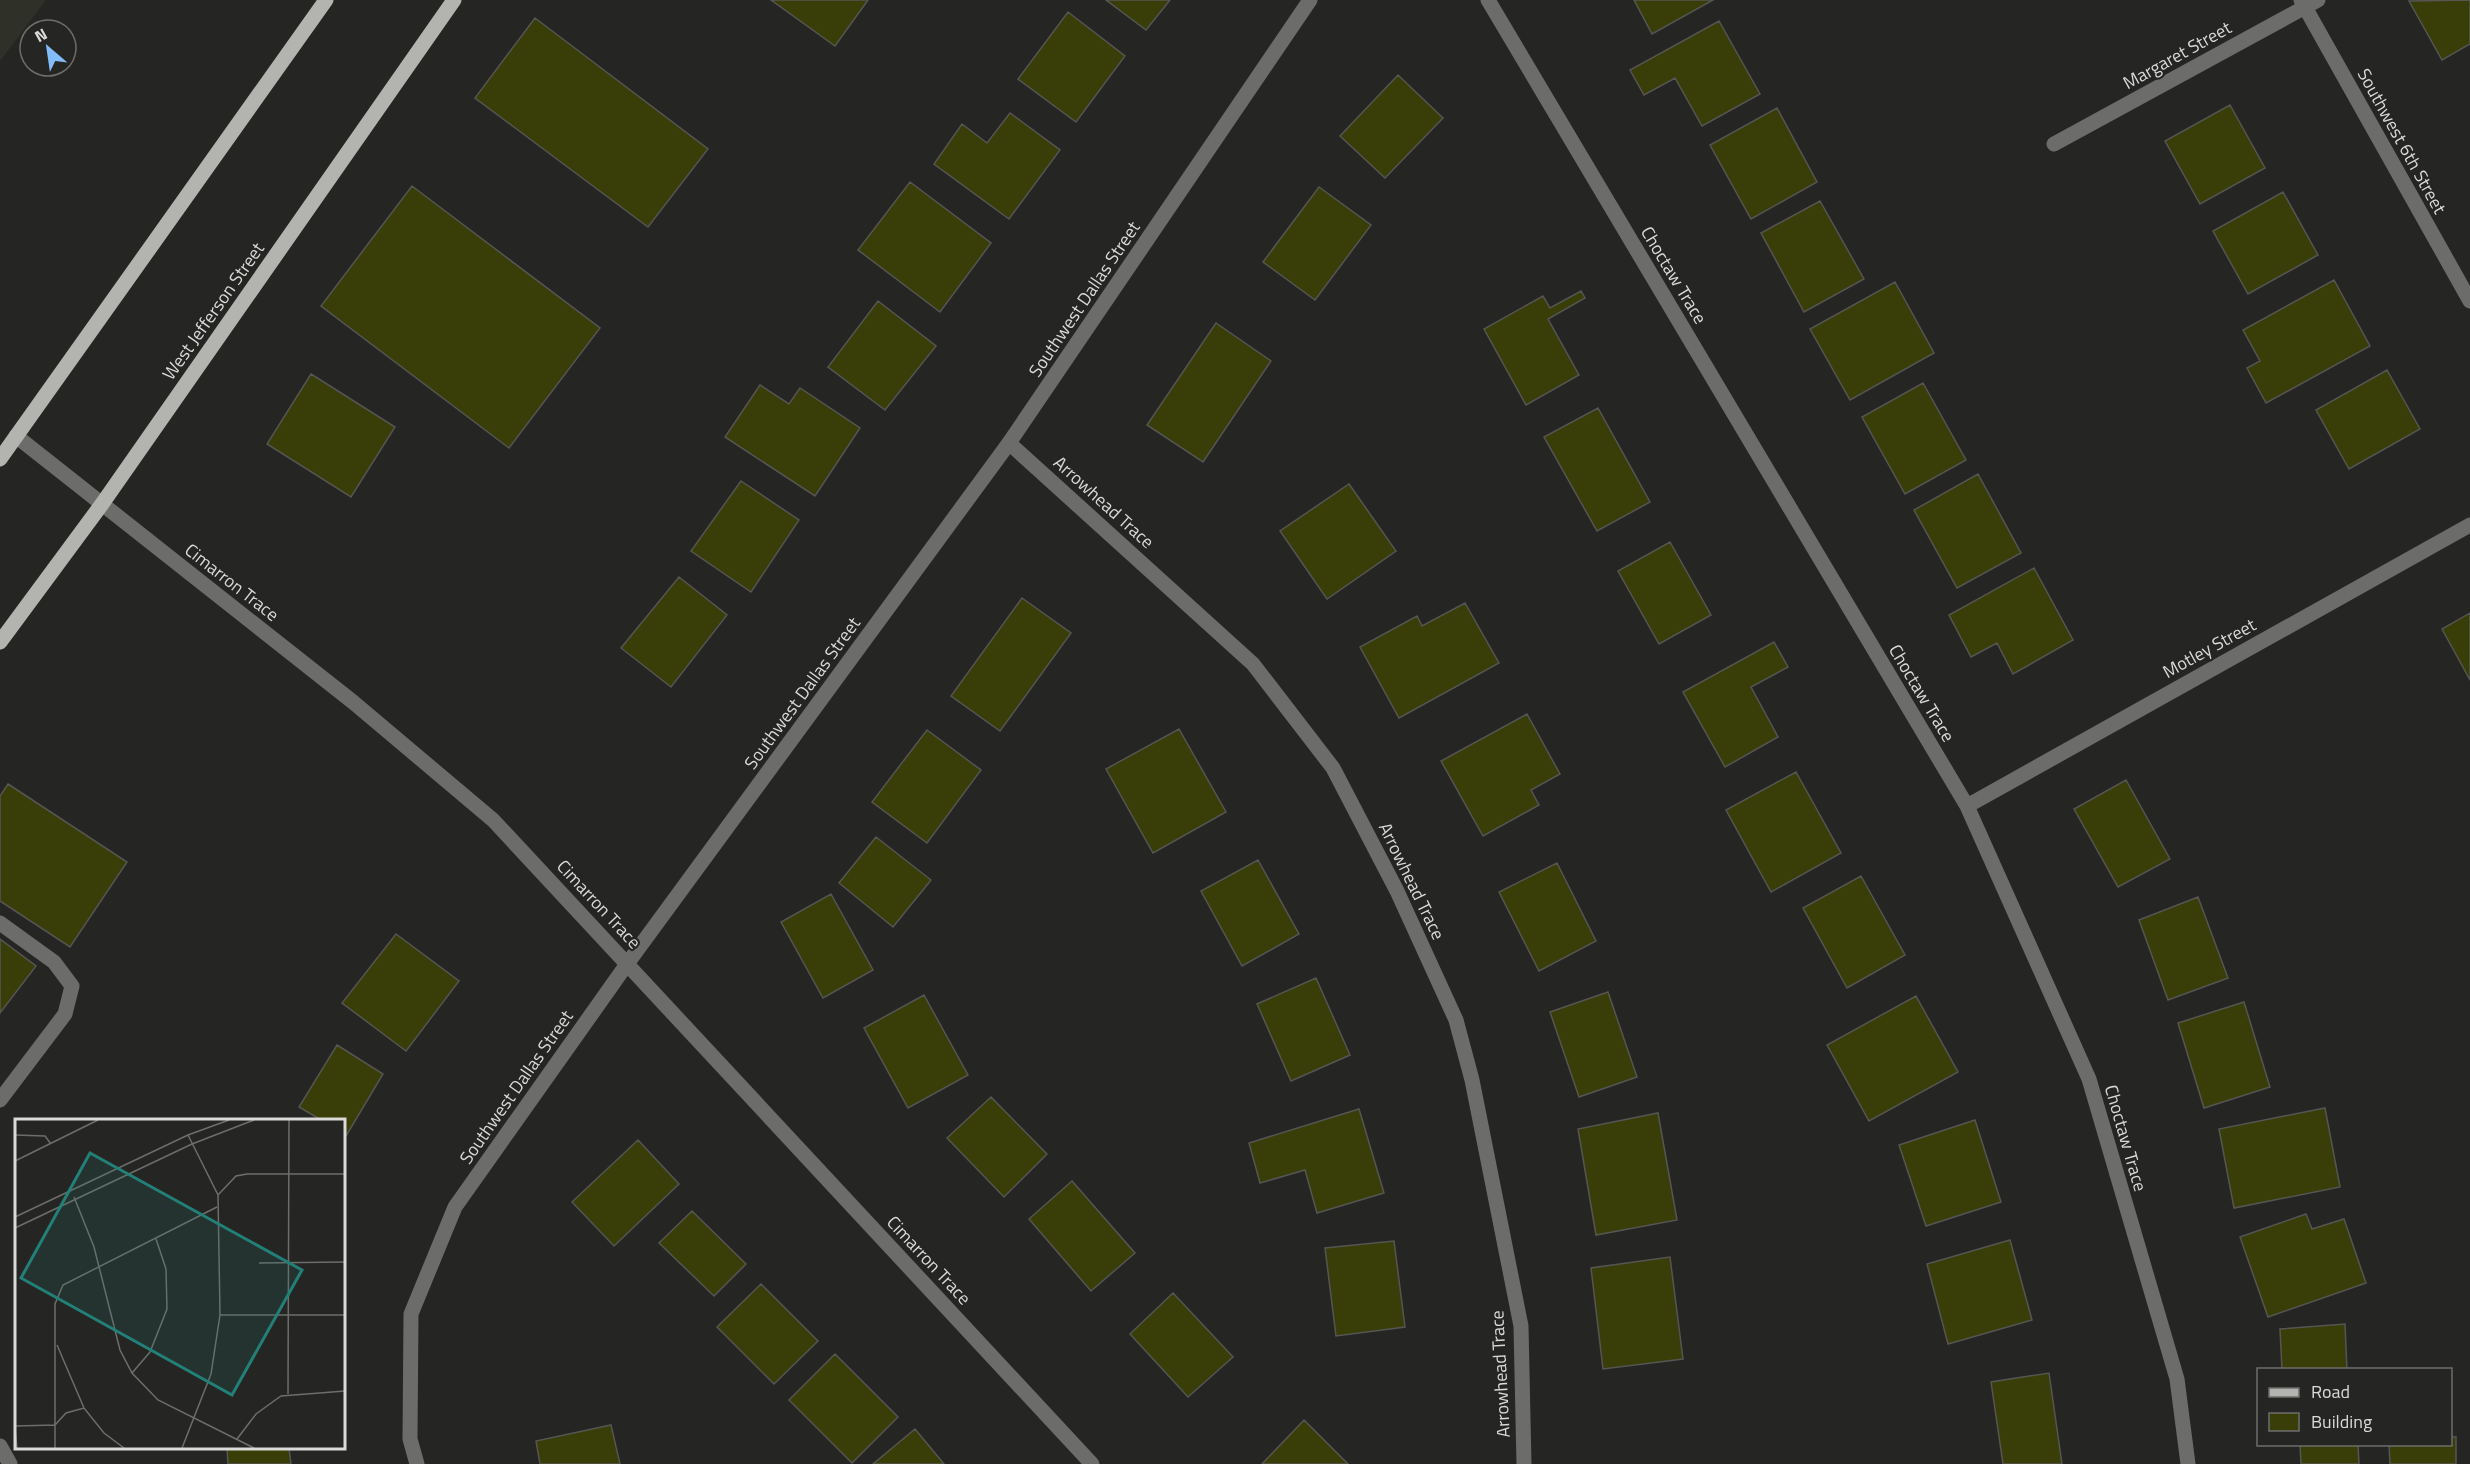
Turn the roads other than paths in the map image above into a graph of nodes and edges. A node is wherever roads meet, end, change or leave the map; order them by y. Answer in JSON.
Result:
{"nodes":[{"id":1,"x":326,"y":0,"type":"edge"},
{"id":2,"x":454,"y":0,"type":"edge"},
{"id":3,"x":1310,"y":0,"type":"edge"},
{"id":4,"x":1488,"y":0,"type":"edge"},
{"id":5,"x":2308,"y":2,"type":"edge"},
{"id":6,"x":2054,"y":144,"type":"dead end"},
{"id":7,"x":2470,"y":301,"type":"edge"},
{"id":8,"x":16,"y":436,"type":"junction"},
{"id":9,"x":1009,"y":443,"type":"junction"},
{"id":10,"x":0,"y":459,"type":"edge"},
{"id":11,"x":102,"y":504,"type":"junction"},
{"id":12,"x":2470,"y":525,"type":"edge"},
{"id":13,"x":0,"y":642,"type":"edge"},
{"id":14,"x":1967,"y":806,"type":"junction"},
{"id":15,"x":0,"y":923,"type":"edge"},
{"id":16,"x":627,"y":964,"type":"junction"},
{"id":17,"x":0,"y":1100,"type":"edge"},
{"id":18,"x":0,"y":1448,"type":"edge"},
{"id":19,"x":10,"y":1464,"type":"edge"},
{"id":20,"x":417,"y":1464,"type":"edge"},
{"id":21,"x":1092,"y":1464,"type":"edge"},
{"id":22,"x":1524,"y":1464,"type":"edge"},
{"id":23,"x":2188,"y":1464,"type":"edge"}],
"edges":[{"from":1,"to":8,"type":"main road"},
{"from":2,"to":11,"type":"main road","name":"West Jefferson Street"},
{"from":3,"to":9,"type":"street","name":"Southwest Dallas Street"},
{"from":4,"to":14,"type":"street","name":"Choctaw Trace"},
{"from":5,"to":6,"type":"street","name":"Margaret Street"},
{"from":5,"to":7,"type":"street","name":"Southwest 6th Street"},
{"from":8,"to":10,"type":"main road"},
{"from":8,"to":11,"type":"street","name":"Cimarron Trace"},
{"from":9,"to":16,"type":"street","name":"Southwest Dallas Street"},
{"from":9,"to":22,"type":"street","name":"Arrowhead Trace"},
{"from":11,"to":13,"type":"main road","name":"West Jefferson Street"},
{"from":11,"to":16,"type":"street","name":"Cimarron Trace"},
{"from":12,"to":14,"type":"street","name":"Motley Street"},
{"from":14,"to":23,"type":"street","name":"Choctaw Trace"},
{"from":15,"to":17,"type":"street"},
{"from":16,"to":20,"type":"street","name":"Southwest Dallas Street"},
{"from":16,"to":21,"type":"street","name":"Cimarron Trace"},
{"from":18,"to":19,"type":"street"}]}
